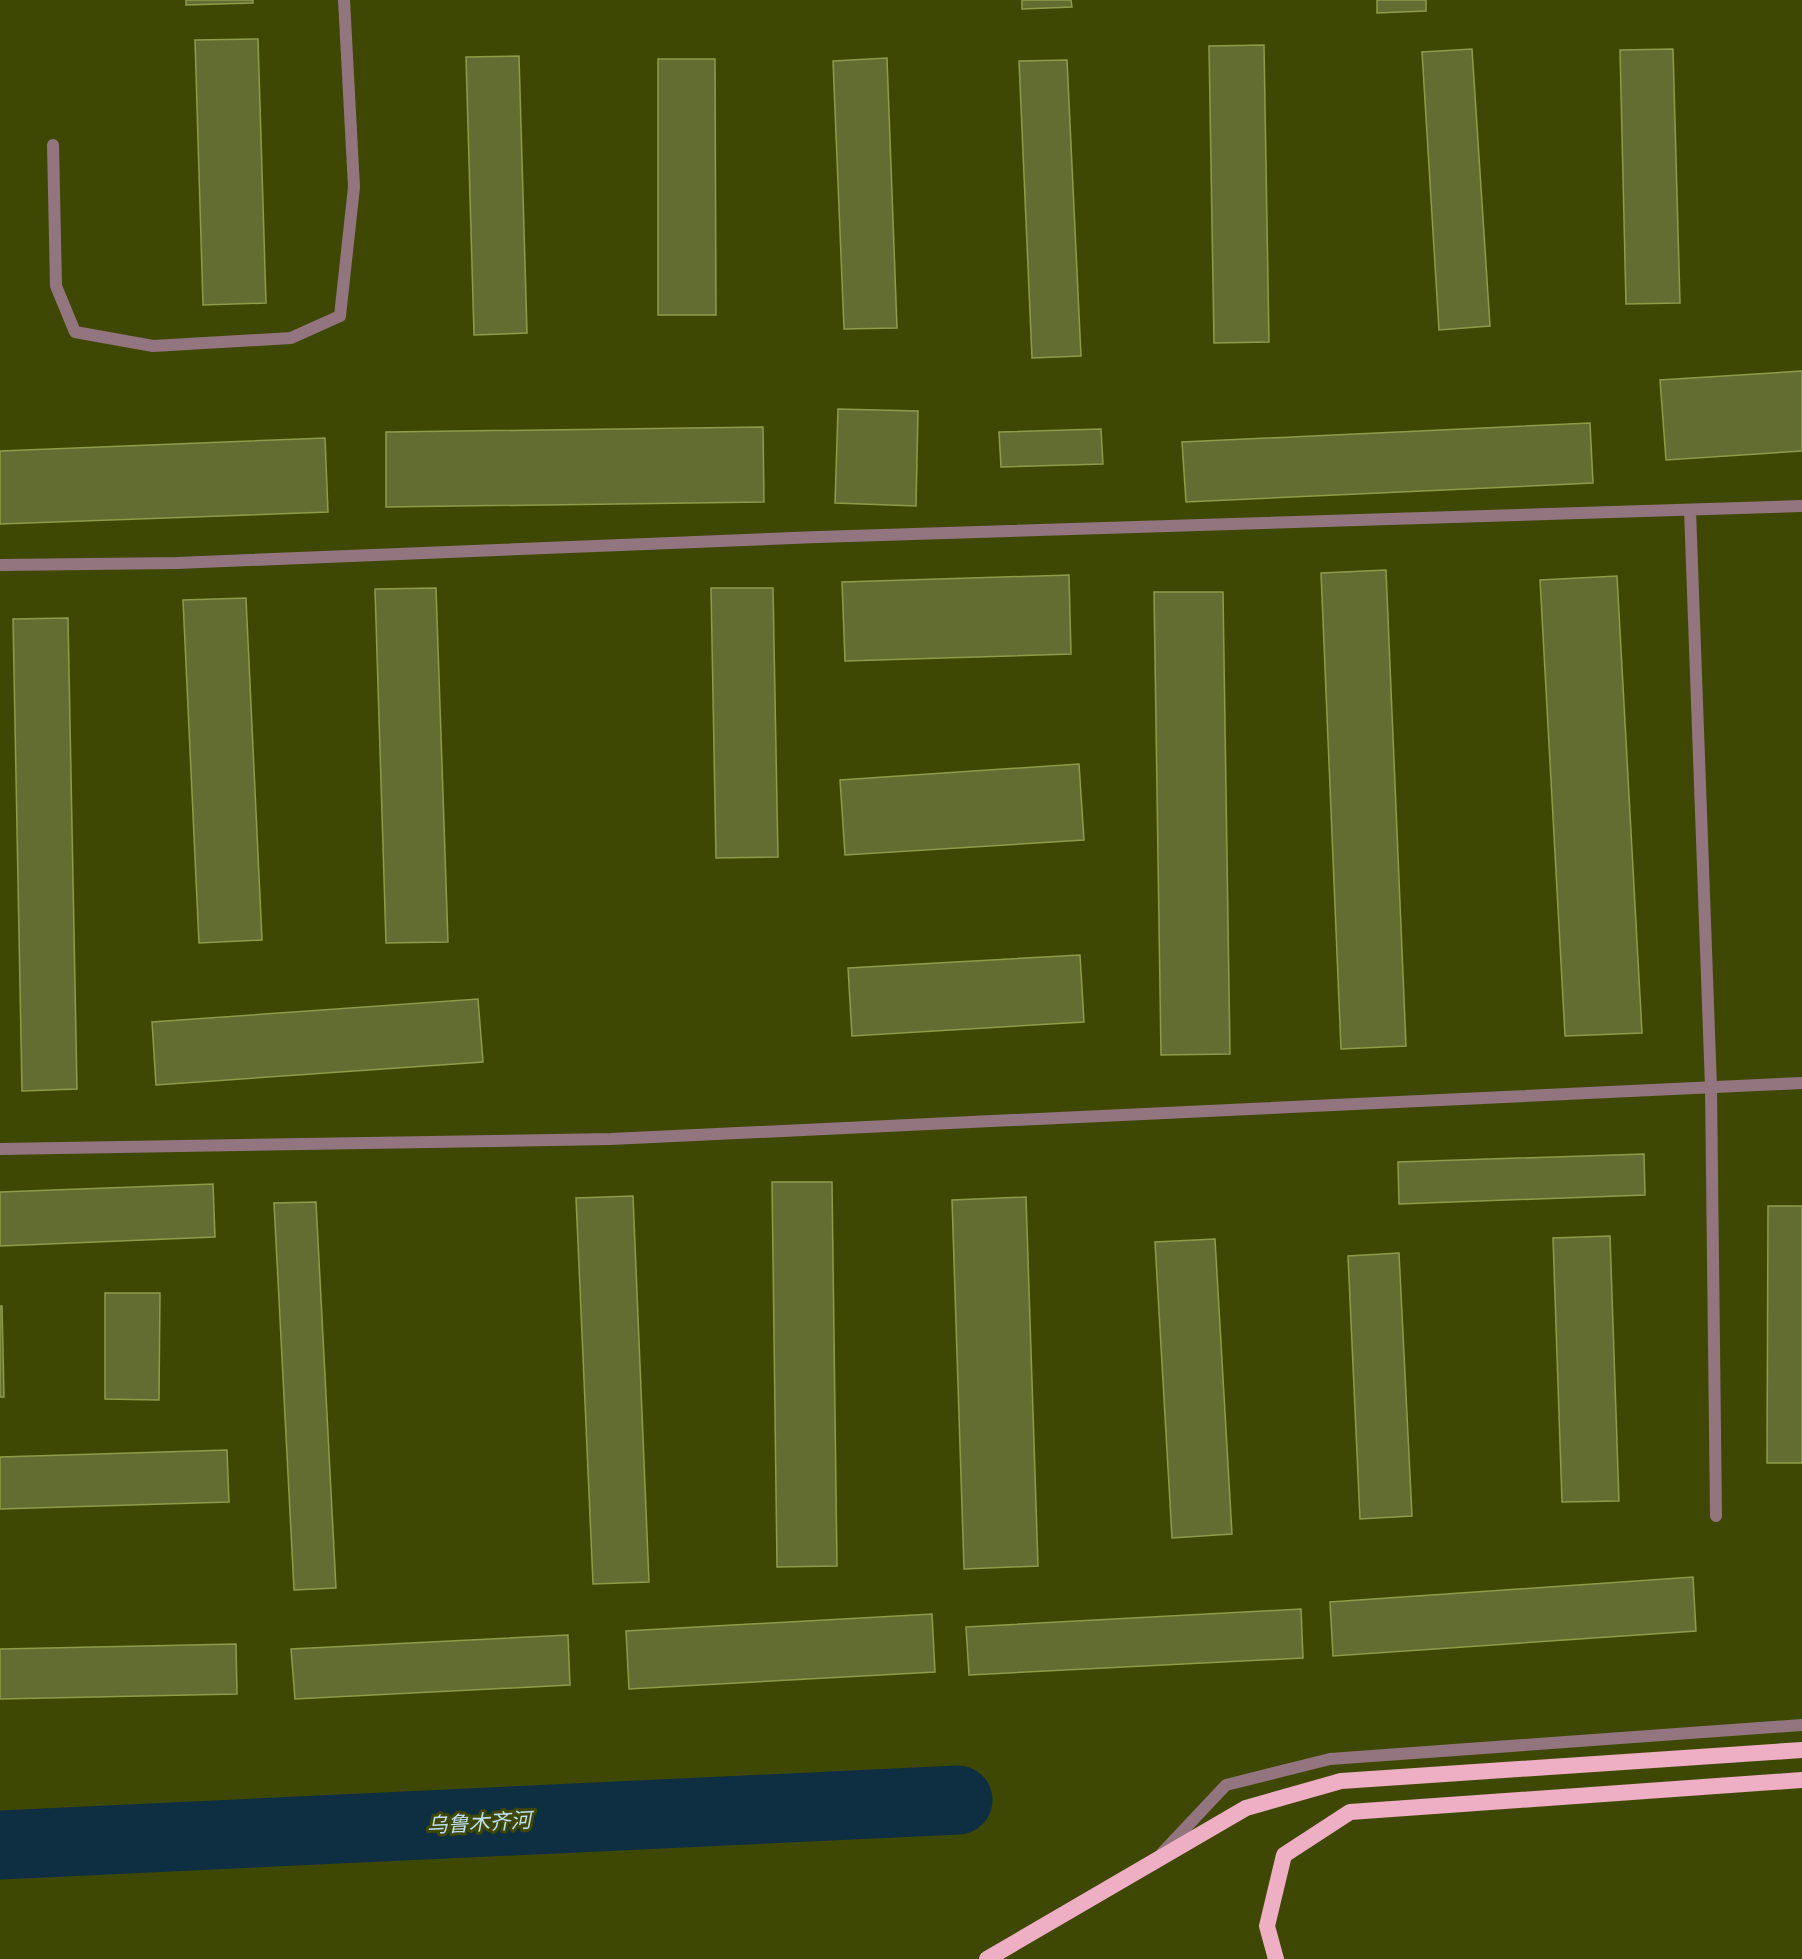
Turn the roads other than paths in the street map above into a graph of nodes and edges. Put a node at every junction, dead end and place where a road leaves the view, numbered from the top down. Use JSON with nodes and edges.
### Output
{"nodes":[{"id":1,"x":344,"y":0,"type":"edge"},
{"id":2,"x":53,"y":146,"type":"dead end"},
{"id":3,"x":1802,"y":506,"type":"edge"},
{"id":4,"x":1690,"y":510,"type":"junction"},
{"id":5,"x":0,"y":565,"type":"edge"},
{"id":6,"x":1802,"y":1083,"type":"edge"},
{"id":7,"x":1711,"y":1087,"type":"junction"},
{"id":8,"x":0,"y":1149,"type":"edge"},
{"id":9,"x":1716,"y":1516,"type":"dead end"},
{"id":10,"x":1802,"y":1725,"type":"edge"},
{"id":11,"x":1802,"y":1750,"type":"edge"},
{"id":12,"x":1802,"y":1780,"type":"edge"},
{"id":13,"x":1157,"y":1858,"type":"junction"},
{"id":14,"x":987,"y":1959,"type":"edge"},
{"id":15,"x":1276,"y":1959,"type":"edge"}],
"edges":[{"from":1,"to":2,"type":"street"},
{"from":3,"to":4,"type":"street"},
{"from":4,"to":5,"type":"street"},
{"from":4,"to":7,"type":"street"},
{"from":6,"to":7,"type":"street"},
{"from":7,"to":8,"type":"street"},
{"from":7,"to":9,"type":"street"},
{"from":10,"to":13,"type":"street"},
{"from":11,"to":13,"type":"highway"},
{"from":12,"to":15,"type":"highway"},
{"from":13,"to":14,"type":"highway"}]}
